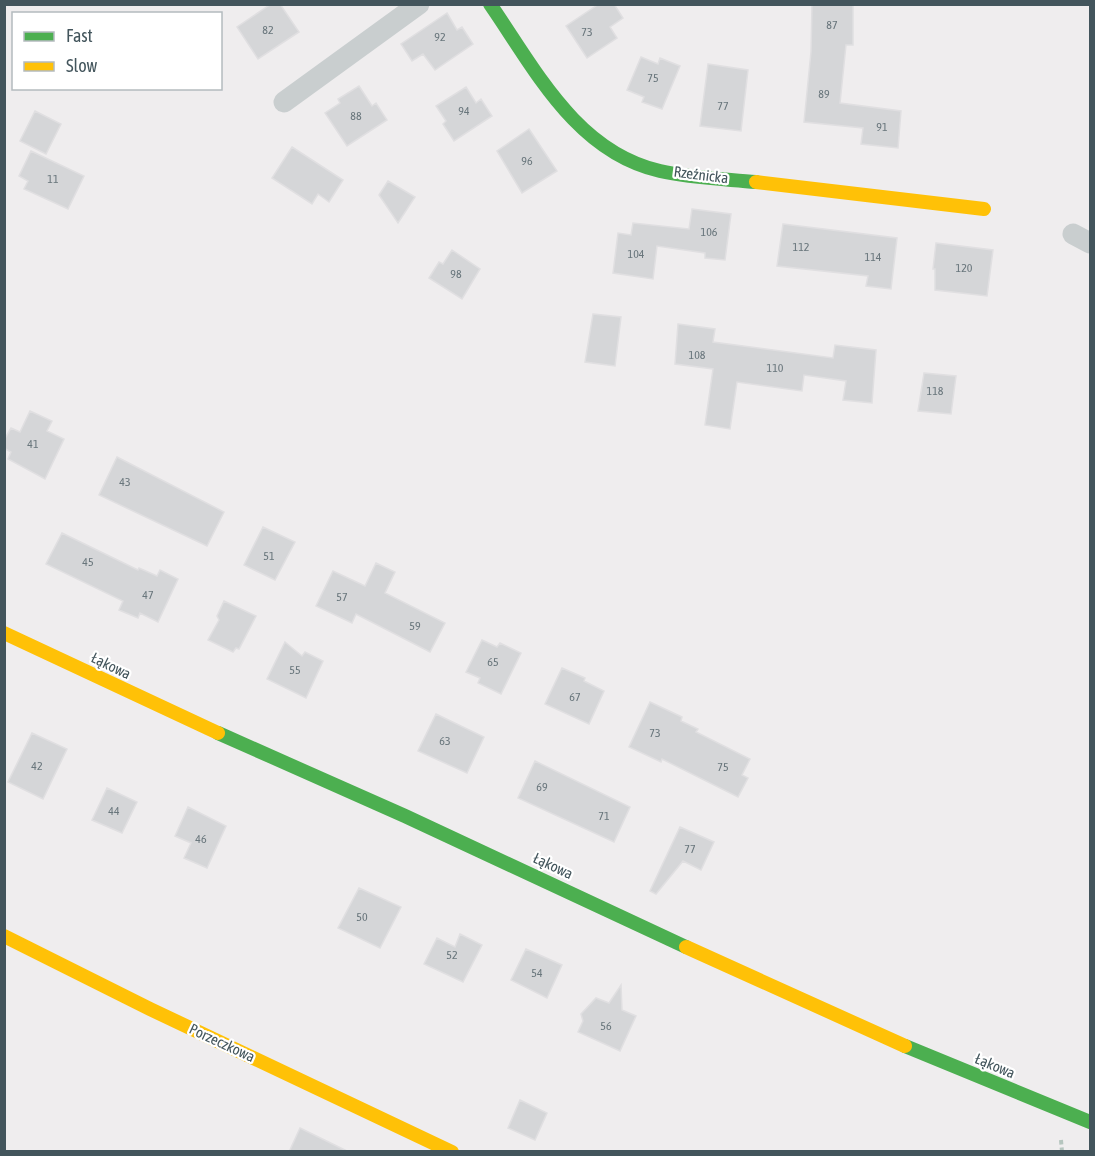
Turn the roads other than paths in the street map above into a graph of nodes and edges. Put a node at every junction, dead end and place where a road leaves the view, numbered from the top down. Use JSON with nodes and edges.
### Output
{"nodes":[{"id":1,"x":419,"y":4,"type":"edge"},
{"id":2,"x":490,"y":4,"type":"edge"},
{"id":3,"x":284,"y":102,"type":"dead end"},
{"id":4,"x":984,"y":209,"type":"dead end"},
{"id":5,"x":4,"y":633,"type":"edge"},
{"id":6,"x":4,"y":936,"type":"edge"},
{"id":7,"x":1090,"y":1122,"type":"edge"},
{"id":8,"x":444,"y":1150,"type":"edge"}],
"edges":[{"from":1,"to":3,"type":"street"},
{"from":2,"to":4,"type":"street","name":"Rzeźnicka"},
{"from":5,"to":7,"type":"street","name":"Łąkowa"},
{"from":6,"to":8,"type":"street","name":"Porzeczkowa"}]}
